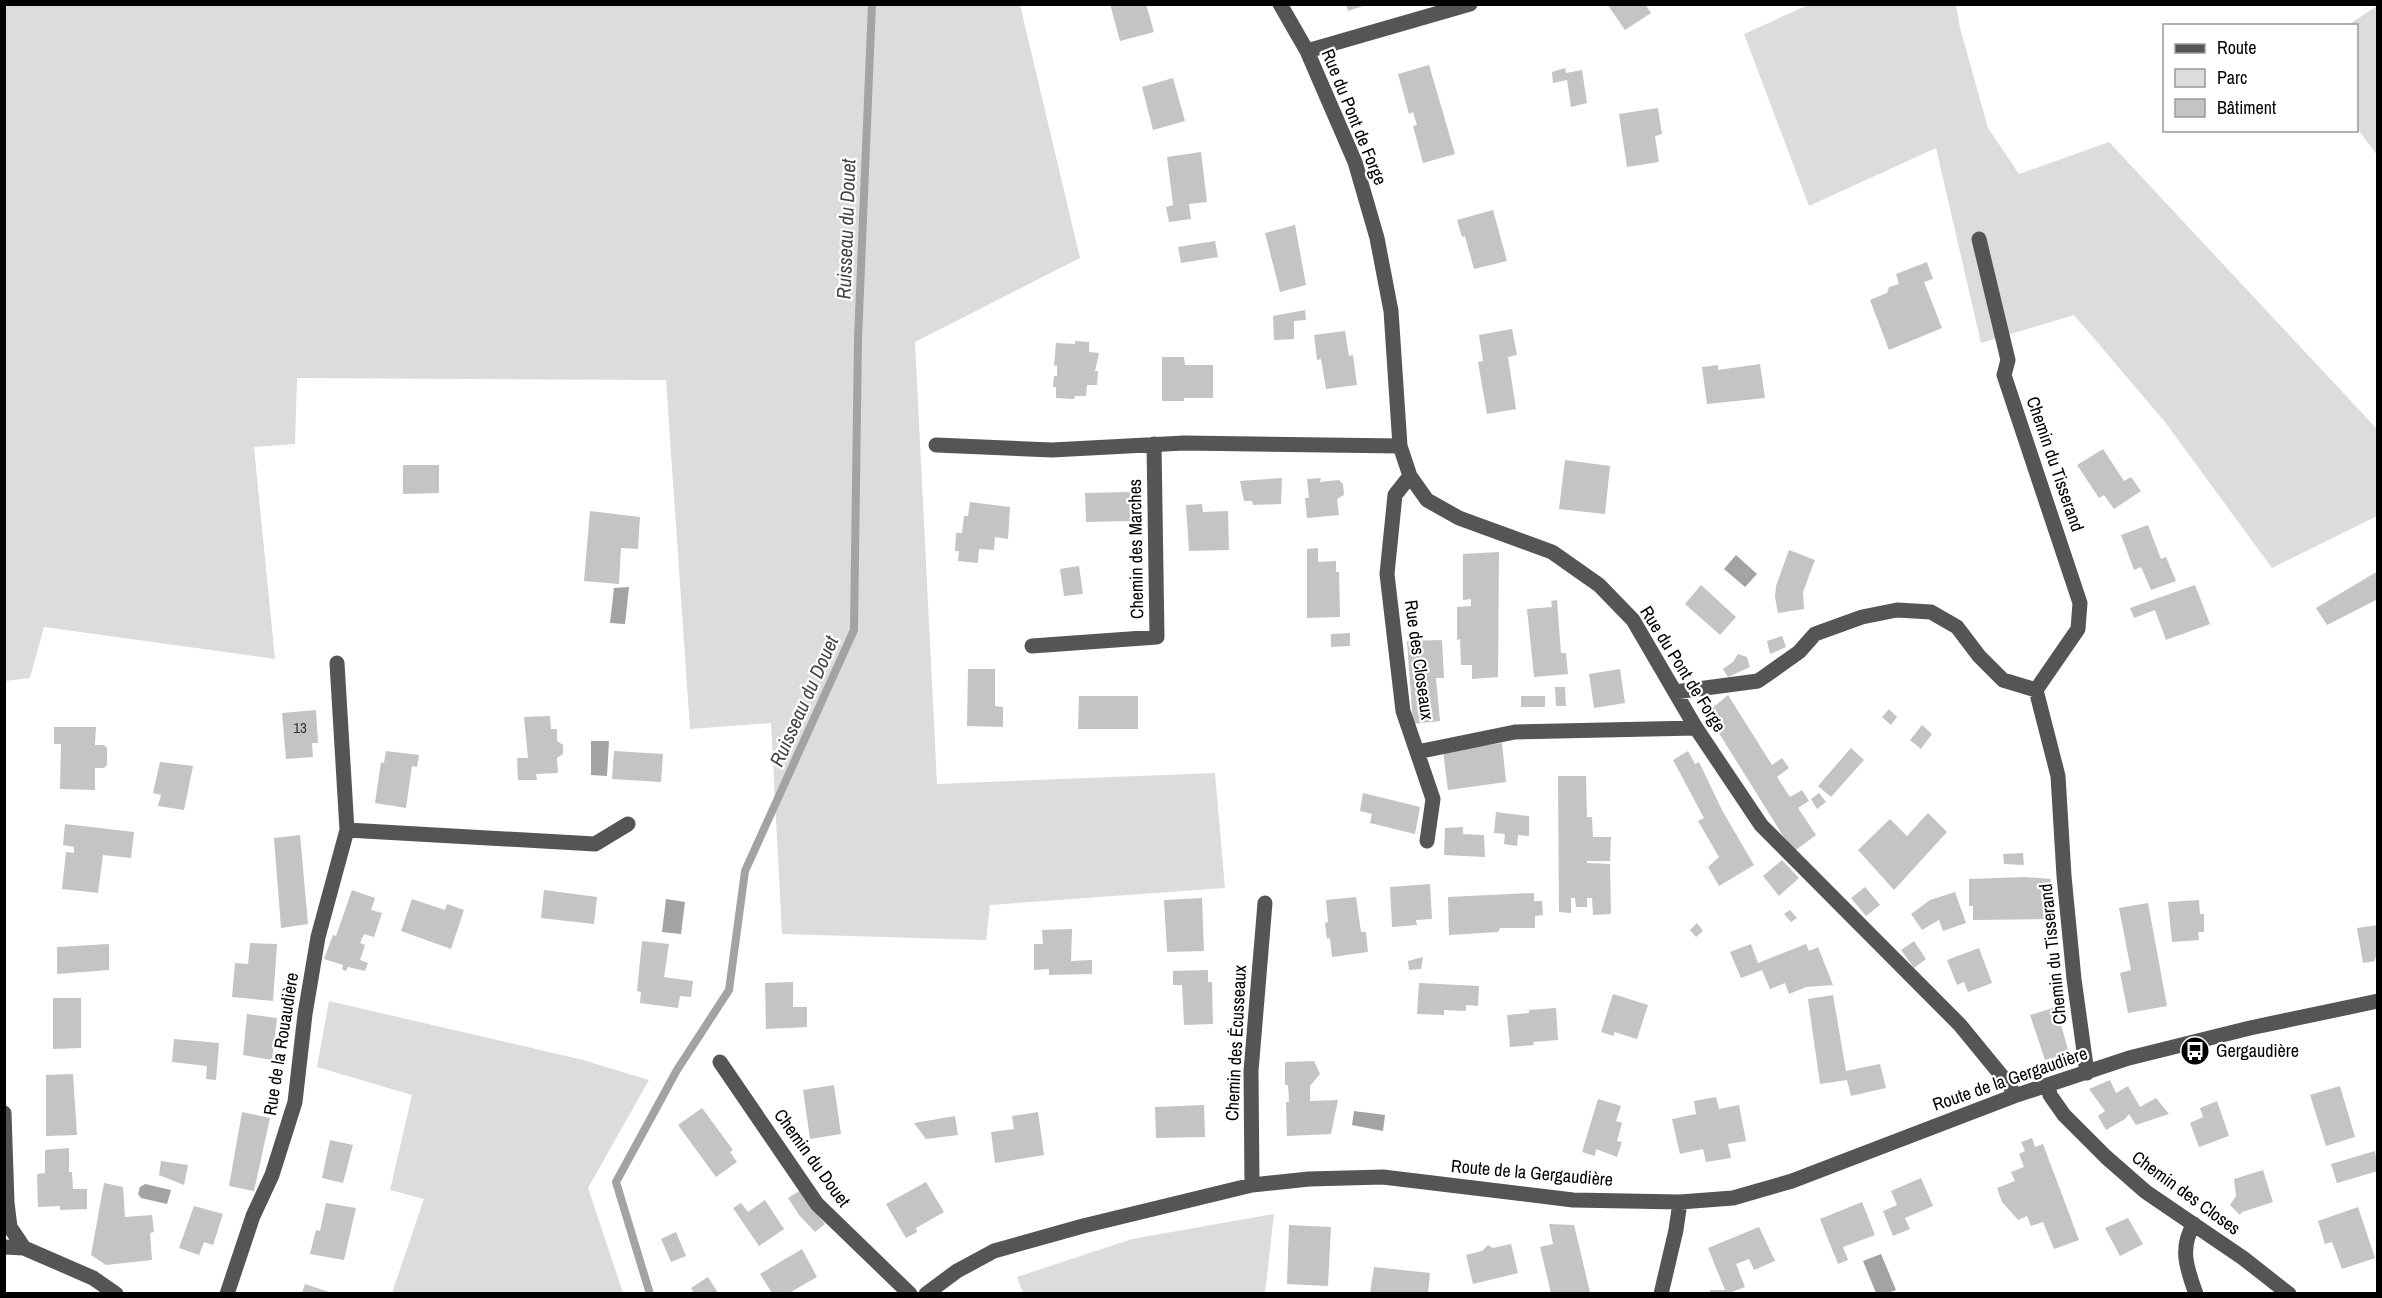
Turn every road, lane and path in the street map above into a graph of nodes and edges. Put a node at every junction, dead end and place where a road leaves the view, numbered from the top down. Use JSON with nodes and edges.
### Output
{"nodes":[{"id":1,"x":1281,"y":4,"type":"edge"},
{"id":2,"x":1470,"y":4,"type":"edge"},
{"id":3,"x":1307,"y":51,"type":"junction"},
{"id":4,"x":1979,"y":239,"type":"dead end"},
{"id":5,"x":1154,"y":444,"type":"junction"},
{"id":6,"x":936,"y":445,"type":"dead end"},
{"id":7,"x":1400,"y":446,"type":"junction"},
{"id":8,"x":1410,"y":476,"type":"junction"},
{"id":9,"x":1032,"y":646,"type":"dead end"},
{"id":10,"x":337,"y":663,"type":"dead end"},
{"id":11,"x":2036,"y":690,"type":"junction"},
{"id":12,"x":1675,"y":692,"type":"junction"},
{"id":13,"x":1696,"y":728,"type":"junction"},
{"id":14,"x":1417,"y":752,"type":"junction"},
{"id":15,"x":628,"y":824,"type":"dead end"},
{"id":16,"x":347,"y":830,"type":"junction"},
{"id":17,"x":1427,"y":841,"type":"dead end"},
{"id":18,"x":1265,"y":903,"type":"dead end"},
{"id":19,"x":2378,"y":1000,"type":"edge"},
{"id":20,"x":720,"y":1062,"type":"dead end"},
{"id":21,"x":2087,"y":1073,"type":"junction"},
{"id":22,"x":2048,"y":1085,"type":"junction"},
{"id":23,"x":2014,"y":1096,"type":"junction"},
{"id":24,"x":4,"y":1113,"type":"edge"},
{"id":25,"x":1252,"y":1185,"type":"junction"},
{"id":26,"x":1680,"y":1202,"type":"junction"},
{"id":27,"x":2194,"y":1224,"type":"junction"},
{"id":28,"x":4,"y":1247,"type":"edge"},
{"id":29,"x":24,"y":1248,"type":"junction"},
{"id":30,"x":116,"y":1293,"type":"edge"},
{"id":31,"x":227,"y":1293,"type":"edge"},
{"id":32,"x":910,"y":1293,"type":"edge"},
{"id":33,"x":926,"y":1293,"type":"edge"},
{"id":34,"x":1661,"y":1293,"type":"edge"},
{"id":35,"x":2196,"y":1293,"type":"edge"},
{"id":36,"x":2289,"y":1293,"type":"edge"}],
"edges":[{"from":1,"to":3,"type":"street","name":"Rue du Pont de Forge"},
{"from":2,"to":3,"type":"street"},
{"from":3,"to":7,"type":"street","name":"Rue du Pont de Forge"},
{"from":4,"to":11,"type":"street","name":"Chemin du Tisserand"},
{"from":5,"to":6,"type":"street"},
{"from":5,"to":7,"type":"street"},
{"from":5,"to":9,"type":"street","name":"Chemin des Marches"},
{"from":7,"to":8,"type":"street","name":"Rue du Pont de Forge"},
{"from":8,"to":12,"type":"street","name":"Rue du Pont de Forge"},
{"from":8,"to":14,"type":"street","name":"Rue des Closeaux"},
{"from":10,"to":16,"type":"street","name":"Rue de la Rouaudière"},
{"from":11,"to":12,"type":"street"},
{"from":11,"to":21,"type":"street","name":"Chemin du Tisserand"},
{"from":12,"to":13,"type":"street","name":"Rue du Pont de Forge"},
{"from":13,"to":14,"type":"street"},
{"from":13,"to":23,"type":"street","name":"Rue du Pont de Forge"},
{"from":14,"to":17,"type":"street"},
{"from":15,"to":16,"type":"street"},
{"from":16,"to":31,"type":"street","name":"Rue de la Rouaudière"},
{"from":18,"to":25,"type":"street","name":"Chemin des Écusseaux"},
{"from":19,"to":21,"type":"street","name":"Route de la Gergaudière"},
{"from":20,"to":32,"type":"street","name":"Chemin du Douet"},
{"from":21,"to":22,"type":"street","name":"Route de la Gergaudière"},
{"from":22,"to":23,"type":"street","name":"Route de la Gergaudière"},
{"from":22,"to":27,"type":"street","name":"Chemin des Closes"},
{"from":23,"to":26,"type":"street","name":"Route de la Gergaudière"},
{"from":24,"to":29,"type":"street"},
{"from":25,"to":26,"type":"street","name":"Route de la Gergaudière"},
{"from":25,"to":33,"type":"street","name":"Route de la Gergaudière"},
{"from":26,"to":34,"type":"street"},
{"from":27,"to":35,"type":"street"},
{"from":27,"to":36,"type":"street","name":"Chemin des Closes"},
{"from":28,"to":29,"type":"street"},
{"from":29,"to":30,"type":"street"}]}
